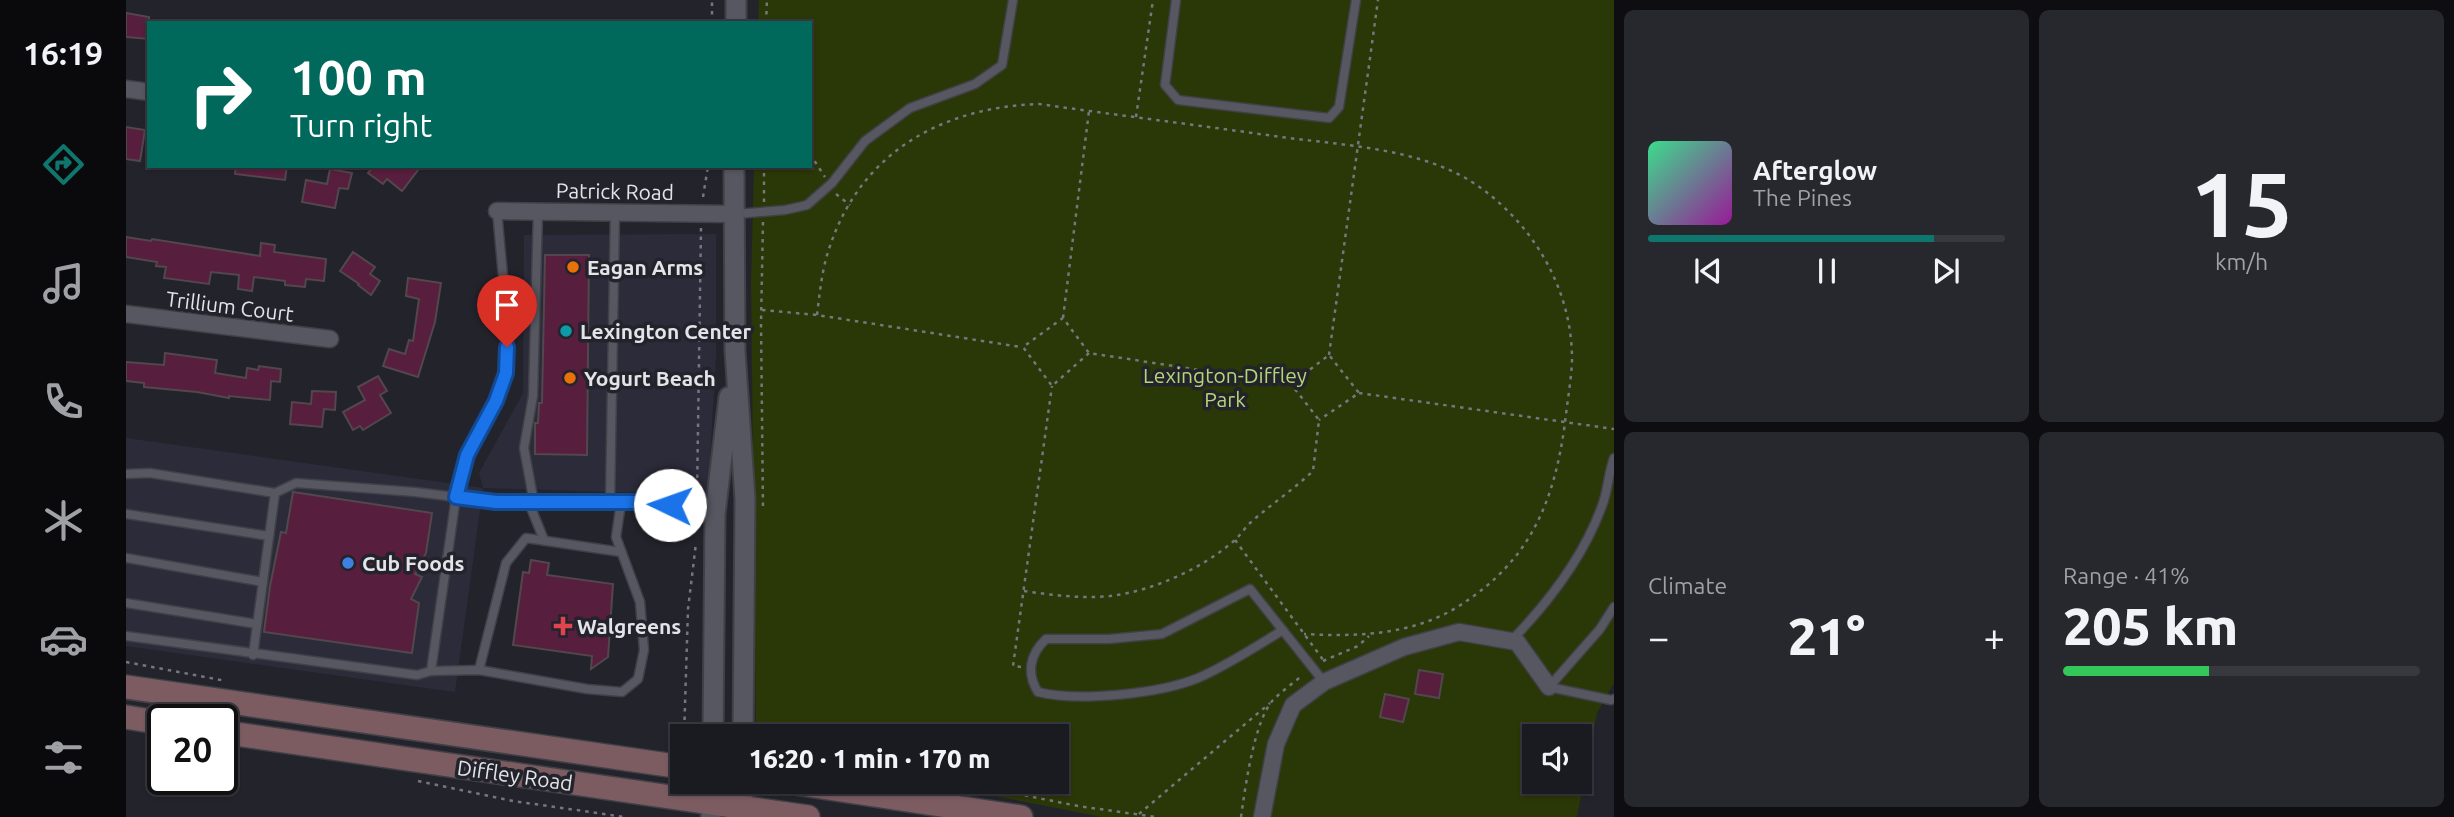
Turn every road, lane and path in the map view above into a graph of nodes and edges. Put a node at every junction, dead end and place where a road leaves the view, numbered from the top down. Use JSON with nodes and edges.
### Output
{"nodes":[{"id":1,"x":712,"y":0,"type":"edge"},
{"id":2,"x":736,"y":0,"type":"edge"},
{"id":3,"x":767,"y":0,"type":"edge"},
{"id":4,"x":1013,"y":0,"type":"edge"},
{"id":5,"x":1153,"y":0,"type":"edge"},
{"id":6,"x":1176,"y":0,"type":"edge"},
{"id":7,"x":1356,"y":0,"type":"edge"},
{"id":8,"x":1378,"y":0,"type":"edge"},
{"id":9,"x":712,"y":21,"type":"edge"},
{"id":10,"x":736,"y":21,"type":"edge"},
{"id":11,"x":766,"y":21,"type":"edge"},
{"id":12,"x":126,"y":89,"type":"edge"},
{"id":13,"x":147,"y":92,"type":"edge"},
{"id":14,"x":1090,"y":111,"type":"junction"},
{"id":15,"x":1136,"y":117,"type":"junction"},
{"id":16,"x":1359,"y":148,"type":"junction"},
{"id":17,"x":709,"y":168,"type":"edge"},
{"id":18,"x":734,"y":168,"type":"edge"},
{"id":19,"x":764,"y":168,"type":"edge"},
{"id":20,"x":497,"y":211,"type":"joint"},
{"id":21,"x":763,"y":211,"type":"junction"},
{"id":22,"x":538,"y":212,"type":"junction"},
{"id":23,"x":615,"y":212,"type":"junction"},
{"id":24,"x":701,"y":214,"type":"junction"},
{"id":25,"x":733,"y":214,"type":"junction"},
{"id":26,"x":761,"y":310,"type":"junction"},
{"id":27,"x":126,"y":314,"type":"edge"},
{"id":28,"x":817,"y":315,"type":"junction"},
{"id":29,"x":1063,"y":318,"type":"junction"},
{"id":30,"x":330,"y":339,"type":"dead end"},
{"id":31,"x":1023,"y":347,"type":"junction"},
{"id":32,"x":735,"y":351,"type":"junction"},
{"id":33,"x":1089,"y":353,"type":"junction"},
{"id":34,"x":1329,"y":355,"type":"junction"},
{"id":35,"x":1291,"y":384,"type":"junction"},
{"id":36,"x":1052,"y":386,"type":"junction"},
{"id":37,"x":1359,"y":393,"type":"junction"},
{"id":38,"x":1319,"y":421,"type":"junction"},
{"id":39,"x":1565,"y":423,"type":"junction"},
{"id":40,"x":1614,"y":429,"type":"edge"},
{"id":41,"x":1614,"y":458,"type":"edge"},
{"id":42,"x":126,"y":474,"type":"edge"},
{"id":43,"x":275,"y":493,"type":"junction"},
{"id":44,"x":456,"y":497,"type":"junction"},
{"id":45,"x":531,"y":503,"type":"junction"},
{"id":46,"x":610,"y":503,"type":"junction"},
{"id":47,"x":621,"y":503,"type":"junction"},
{"id":48,"x":706,"y":510,"type":"junction"},
{"id":49,"x":126,"y":514,"type":"edge"},
{"id":50,"x":763,"y":516,"type":"dead end"},
{"id":51,"x":269,"y":536,"type":"junction"},
{"id":52,"x":544,"y":540,"type":"junction"},
{"id":53,"x":697,"y":540,"type":"dead end"},
{"id":54,"x":1235,"y":540,"type":"junction"},
{"id":55,"x":621,"y":552,"type":"junction"},
{"id":56,"x":126,"y":558,"type":"edge"},
{"id":57,"x":263,"y":582,"type":"junction"},
{"id":58,"x":1024,"y":592,"type":"junction"},
{"id":59,"x":126,"y":603,"type":"edge"},
{"id":60,"x":1614,"y":607,"type":"edge"},
{"id":61,"x":257,"y":624,"type":"junction"},
{"id":62,"x":1283,"y":630,"type":"junction"},
{"id":63,"x":1304,"y":634,"type":"junction"},
{"id":64,"x":126,"y":636,"type":"edge"},
{"id":65,"x":1511,"y":641,"type":"junction"},
{"id":66,"x":253,"y":655,"type":"junction"},
{"id":67,"x":1324,"y":660,"type":"dead end"},
{"id":68,"x":1031,"y":669,"type":"junction"},
{"id":69,"x":479,"y":670,"type":"junction"},
{"id":70,"x":431,"y":671,"type":"junction"},
{"id":71,"x":1324,"y":682,"type":"junction"},
{"id":72,"x":126,"y":687,"type":"edge"},
{"id":73,"x":1549,"y":687,"type":"junction"},
{"id":74,"x":1614,"y":699,"type":"edge"},
{"id":75,"x":1272,"y":701,"type":"dead end"},
{"id":76,"x":126,"y":718,"type":"edge"},
{"id":77,"x":147,"y":721,"type":"edge"},
{"id":78,"x":684,"y":724,"type":"edge"},
{"id":79,"x":713,"y":724,"type":"edge"},
{"id":80,"x":743,"y":724,"type":"edge"},
{"id":81,"x":238,"y":734,"type":"edge"},
{"id":82,"x":670,"y":765,"type":"edge"},
{"id":83,"x":411,"y":779,"type":"dead end"},
{"id":84,"x":743,"y":794,"type":"edge"},
{"id":85,"x":868,"y":794,"type":"edge"},
{"id":86,"x":1018,"y":794,"type":"edge"},
{"id":87,"x":711,"y":801,"type":"edge"},
{"id":88,"x":742,"y":812,"type":"edge"},
{"id":89,"x":1138,"y":814,"type":"junction"},
{"id":90,"x":625,"y":817,"type":"edge"},
{"id":91,"x":808,"y":817,"type":"edge"},
{"id":92,"x":1021,"y":817,"type":"edge"},
{"id":93,"x":1156,"y":817,"type":"edge"},
{"id":94,"x":1262,"y":817,"type":"edge"}],
"edges":[{"from":1,"to":9,"type":"path"},
{"from":2,"to":10,"type":"street"},
{"from":3,"to":11,"type":"path"},
{"from":4,"to":21,"type":"lane"},
{"from":5,"to":15,"type":"path"},
{"from":6,"to":7,"type":"lane"},
{"from":8,"to":16,"type":"path"},
{"from":12,"to":13,"type":"street"},
{"from":14,"to":15,"type":"path"},
{"from":14,"to":28,"type":"path"},
{"from":14,"to":29,"type":"path"},
{"from":15,"to":16,"type":"path"},
{"from":16,"to":34,"type":"path"},
{"from":16,"to":39,"type":"path"},
{"from":17,"to":24,"type":"path"},
{"from":18,"to":25,"type":"street"},
{"from":19,"to":21,"type":"path"},
{"from":20,"to":22,"type":"street","name":"Patrick Road"},
{"from":20,"to":44,"type":"lane"},
{"from":21,"to":25,"type":"lane"},
{"from":21,"to":26,"type":"path"},
{"from":22,"to":23,"type":"street","name":"Patrick Road"},
{"from":22,"to":45,"type":"lane"},
{"from":23,"to":24,"type":"street","name":"Patrick Road"},
{"from":23,"to":46,"type":"lane"},
{"from":24,"to":25,"type":"street","name":"Patrick Road"},
{"from":24,"to":48,"type":"path"},
{"from":25,"to":32,"type":"street"},
{"from":26,"to":28,"type":"path"},
{"from":26,"to":50,"type":"path"},
{"from":27,"to":30,"type":"street","name":"Trillium Court"},
{"from":28,"to":31,"type":"path"},
{"from":29,"to":31,"type":"path"},
{"from":29,"to":33,"type":"path"},
{"from":31,"to":36,"type":"path"},
{"from":32,"to":48,"type":"street"},
{"from":32,"to":80,"type":"street"},
{"from":33,"to":35,"type":"path"},
{"from":33,"to":36,"type":"path"},
{"from":34,"to":35,"type":"path"},
{"from":34,"to":37,"type":"path"},
{"from":35,"to":38,"type":"path"},
{"from":36,"to":58,"type":"path"},
{"from":37,"to":38,"type":"path"},
{"from":37,"to":39,"type":"path"},
{"from":38,"to":54,"type":"path"},
{"from":39,"to":40,"type":"path"},
{"from":39,"to":63,"type":"path"},
{"from":41,"to":65,"type":"lane"},
{"from":42,"to":43,"type":"lane"},
{"from":43,"to":44,"type":"lane"},
{"from":43,"to":51,"type":"lane"},
{"from":44,"to":45,"type":"lane"},
{"from":44,"to":70,"type":"lane"},
{"from":45,"to":46,"type":"lane"},
{"from":45,"to":52,"type":"lane"},
{"from":46,"to":47,"type":"lane"},
{"from":47,"to":48,"type":"lane"},
{"from":47,"to":55,"type":"lane"},
{"from":48,"to":79,"type":"street"},
{"from":49,"to":51,"type":"lane"},
{"from":51,"to":57,"type":"lane"},
{"from":52,"to":55,"type":"lane"},
{"from":52,"to":69,"type":"lane"},
{"from":53,"to":78,"type":"path"},
{"from":54,"to":58,"type":"path"},
{"from":54,"to":63,"type":"path"},
{"from":55,"to":69,"type":"lane"},
{"from":56,"to":57,"type":"lane"},
{"from":57,"to":61,"type":"lane"},
{"from":58,"to":68,"type":"path"},
{"from":59,"to":61,"type":"lane"},
{"from":60,"to":73,"type":"lane"},
{"from":61,"to":66,"type":"lane"},
{"from":62,"to":68,"type":"lane"},
{"from":62,"to":68,"type":"lane"},
{"from":62,"to":71,"type":"lane"},
{"from":63,"to":67,"type":"path"},
{"from":64,"to":66,"type":"lane"},
{"from":65,"to":71,"type":"street"},
{"from":65,"to":73,"type":"street"},
{"from":66,"to":70,"type":"lane"},
{"from":69,"to":70,"type":"lane"},
{"from":71,"to":94,"type":"street"},
{"from":72,"to":82,"type":"main road","name":"Diffley Road"},
{"from":73,"to":74,"type":"lane"},
{"from":75,"to":89,"type":"path"},
{"from":76,"to":77,"type":"main road"},
{"from":81,"to":87,"type":"main road","name":"Diffley Road"},
{"from":83,"to":90,"type":"path"},
{"from":84,"to":88,"type":"street"},
{"from":85,"to":92,"type":"main road"},
{"from":86,"to":89,"type":"path"},
{"from":87,"to":88,"type":"main road","name":"Diffley Road"},
{"from":88,"to":91,"type":"main road","name":"Diffley Road"},
{"from":89,"to":93,"type":"path"}]}
